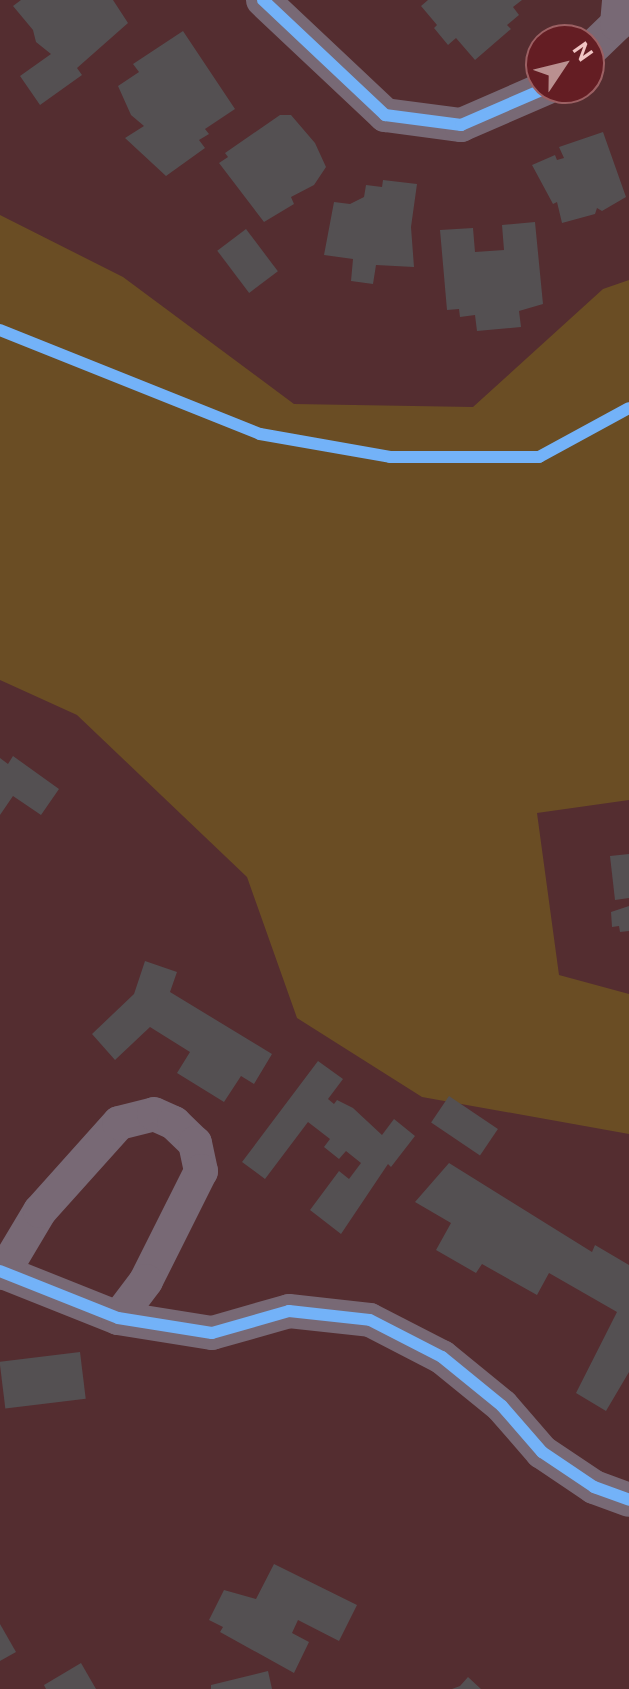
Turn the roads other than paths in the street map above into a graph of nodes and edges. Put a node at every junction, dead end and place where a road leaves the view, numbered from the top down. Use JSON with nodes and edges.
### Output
{"nodes":[{"id":1,"x":263,"y":0,"type":"edge"},
{"id":2,"x":619,"y":0,"type":"edge"},
{"id":3,"x":605,"y":36,"type":"edge"},
{"id":4,"x":525,"y":97,"type":"edge"},
{"id":5,"x":2,"y":1272,"type":"edge"},
{"id":6,"x":118,"y":1318,"type":"junction"},
{"id":7,"x":629,"y":1500,"type":"edge"}],
"edges":[{"from":1,"to":4,"type":"street"},
{"from":2,"to":3,"type":"street"},
{"from":5,"to":6,"type":"street"},
{"from":5,"to":6,"type":"street"},
{"from":6,"to":7,"type":"street"}]}
